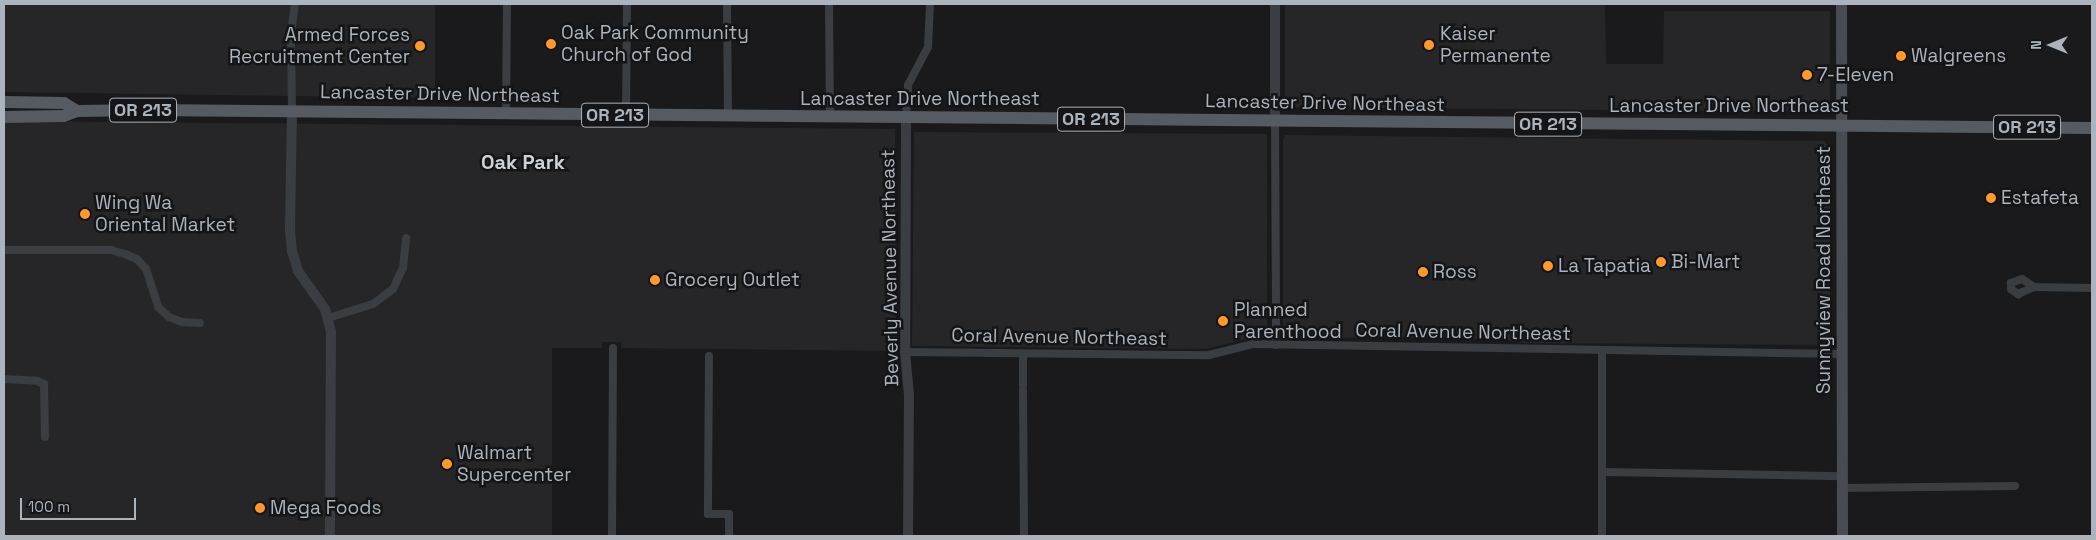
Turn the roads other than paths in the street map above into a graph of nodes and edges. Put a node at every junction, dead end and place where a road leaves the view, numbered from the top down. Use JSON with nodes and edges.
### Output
{"nodes":[{"id":1,"x":296,"y":4,"type":"edge"},
{"id":2,"x":507,"y":4,"type":"edge"},
{"id":3,"x":627,"y":4,"type":"edge"},
{"id":4,"x":728,"y":4,"type":"edge"},
{"id":5,"x":829,"y":4,"type":"edge"},
{"id":6,"x":930,"y":4,"type":"edge"},
{"id":7,"x":1275,"y":4,"type":"edge"},
{"id":8,"x":1841,"y":4,"type":"edge"},
{"id":9,"x":4,"y":102,"type":"edge"},
{"id":10,"x":41,"y":102,"type":"junction"},
{"id":11,"x":4,"y":110,"type":"edge"},
{"id":12,"x":77,"y":111,"type":"junction"},
{"id":13,"x":292,"y":111,"type":"junction"},
{"id":14,"x":506,"y":114,"type":"junction"},
{"id":15,"x":626,"y":115,"type":"junction"},
{"id":16,"x":728,"y":116,"type":"junction"},
{"id":17,"x":4,"y":117,"type":"edge"},
{"id":18,"x":830,"y":117,"type":"junction"},
{"id":19,"x":906,"y":117,"type":"junction"},
{"id":20,"x":1275,"y":121,"type":"junction"},
{"id":21,"x":1842,"y":126,"type":"junction"},
{"id":22,"x":2092,"y":128,"type":"edge"},
{"id":23,"x":406,"y":238,"type":"dead end"},
{"id":24,"x":4,"y":250,"type":"edge"},
{"id":25,"x":2034,"y":287,"type":"dead end"},
{"id":26,"x":2092,"y":288,"type":"edge"},
{"id":27,"x":328,"y":318,"type":"junction"},
{"id":28,"x":200,"y":322,"type":"dead end"},
{"id":29,"x":1276,"y":344,"type":"junction"},
{"id":30,"x":613,"y":348,"type":"dead end"},
{"id":31,"x":1602,"y":351,"type":"junction"},
{"id":32,"x":905,"y":352,"type":"junction"},
{"id":33,"x":1023,"y":354,"type":"junction"},
{"id":34,"x":1842,"y":354,"type":"junction"},
{"id":35,"x":709,"y":356,"type":"dead end"},
{"id":36,"x":4,"y":379,"type":"edge"},
{"id":37,"x":45,"y":437,"type":"dead end"},
{"id":38,"x":1603,"y":472,"type":"junction"},
{"id":39,"x":1842,"y":476,"type":"junction"},
{"id":40,"x":2015,"y":486,"type":"dead end"},
{"id":41,"x":1842,"y":488,"type":"junction"},
{"id":42,"x":330,"y":536,"type":"edge"},
{"id":43,"x":612,"y":536,"type":"edge"},
{"id":44,"x":729,"y":536,"type":"edge"},
{"id":45,"x":908,"y":536,"type":"edge"},
{"id":46,"x":1024,"y":536,"type":"edge"},
{"id":47,"x":1602,"y":536,"type":"edge"},
{"id":48,"x":1842,"y":536,"type":"edge"}],
"edges":[{"from":1,"to":13,"type":"street"},
{"from":2,"to":14,"type":"street"},
{"from":3,"to":15,"type":"street"},
{"from":4,"to":16,"type":"street"},
{"from":5,"to":18,"type":"street"},
{"from":6,"to":19,"type":"street","name":"Beverly Avenue Northeast"},
{"from":7,"to":20,"type":"street"},
{"from":8,"to":21,"type":"main road","name":"Sunnyview Road Northeast"},
{"from":9,"to":10,"type":"main road","name":"Lancaster Drive Northeast","number":"OR 213"},
{"from":10,"to":11,"type":"main road"},
{"from":10,"to":12,"type":"main road","name":"Lancaster Drive Northeast","number":"OR 213"},
{"from":12,"to":13,"type":"main road","name":"Lancaster Drive Northeast","number":"OR 213"},
{"from":12,"to":17,"type":"main road","name":"Lancaster Drive Northeast","number":"OR 213"},
{"from":13,"to":14,"type":"main road","name":"Lancaster Drive Northeast","number":"OR 213"},
{"from":13,"to":27,"type":"street"},
{"from":14,"to":15,"type":"main road","name":"Lancaster Drive Northeast","number":"OR 213"},
{"from":15,"to":16,"type":"main road","name":"Lancaster Drive Northeast","number":"OR 213"},
{"from":16,"to":18,"type":"main road","name":"Lancaster Drive Northeast","number":"OR 213"},
{"from":18,"to":19,"type":"main road","name":"Lancaster Drive Northeast","number":"OR 213"},
{"from":19,"to":20,"type":"main road","name":"Lancaster Drive Northeast","number":"OR 213"},
{"from":19,"to":32,"type":"street","name":"Beverly Avenue Northeast"},
{"from":20,"to":21,"type":"main road","name":"Lancaster Drive Northeast","number":"OR 213"},
{"from":20,"to":29,"type":"street"},
{"from":21,"to":22,"type":"main road","name":"Lancaster Drive Northeast","number":"OR 213"},
{"from":21,"to":34,"type":"main road","name":"Sunnyview Road Northeast"},
{"from":23,"to":27,"type":"street"},
{"from":24,"to":28,"type":"street"},
{"from":25,"to":26,"type":"street"},
{"from":27,"to":42,"type":"street"},
{"from":29,"to":31,"type":"street","name":"Coral Avenue Northeast"},
{"from":29,"to":33,"type":"street","name":"Coral Avenue Northeast"},
{"from":30,"to":43,"type":"street"},
{"from":31,"to":34,"type":"street","name":"Coral Avenue Northeast"},
{"from":31,"to":38,"type":"street"},
{"from":32,"to":33,"type":"street","name":"Coral Avenue Northeast"},
{"from":32,"to":45,"type":"street","name":"Beverly Avenue Northeast"},
{"from":33,"to":46,"type":"street"},
{"from":34,"to":39,"type":"main road","name":"Sunnyview Road Northeast"},
{"from":35,"to":44,"type":"street"},
{"from":36,"to":37,"type":"street"},
{"from":38,"to":39,"type":"street"},
{"from":38,"to":47,"type":"street"},
{"from":39,"to":41,"type":"main road","name":"Sunnyview Road Northeast"},
{"from":40,"to":41,"type":"street"},
{"from":41,"to":48,"type":"main road","name":"Sunnyview Road Northeast"}]}
